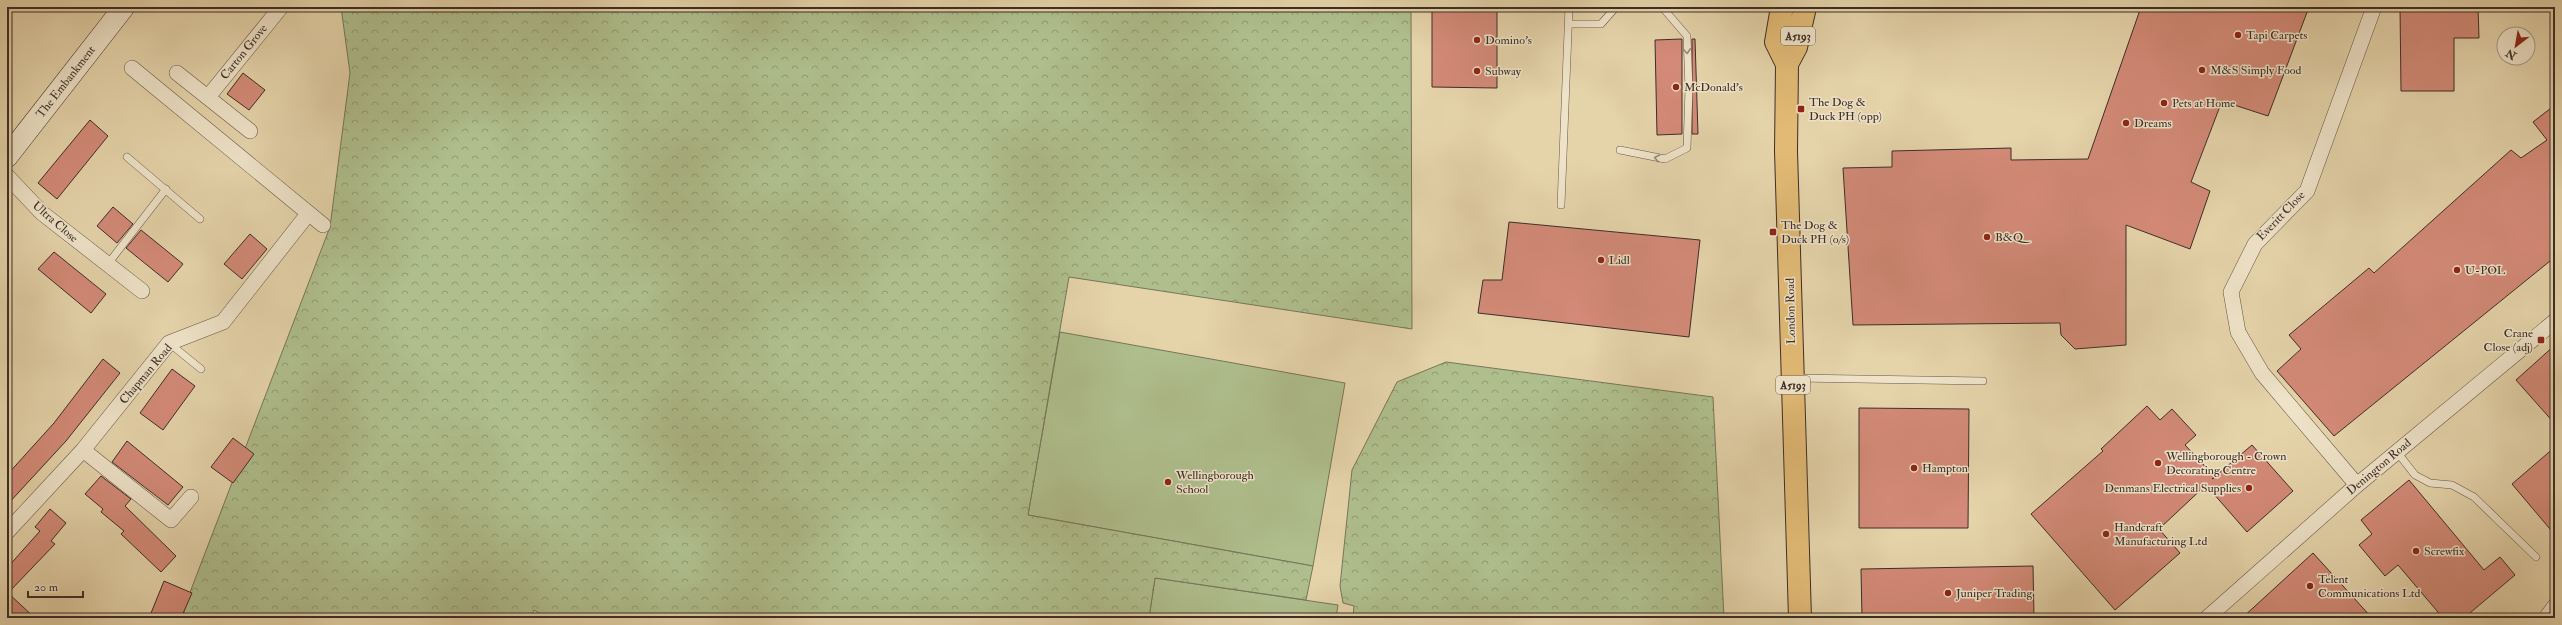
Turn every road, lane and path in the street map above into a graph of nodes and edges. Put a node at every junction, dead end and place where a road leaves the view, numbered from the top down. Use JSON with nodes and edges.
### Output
{"nodes":[{"id":1,"x":124,"y":7,"type":"edge"},
{"id":2,"x":281,"y":7,"type":"edge"},
{"id":3,"x":1569,"y":7,"type":"edge"},
{"id":4,"x":1616,"y":7,"type":"edge"},
{"id":5,"x":1662,"y":7,"type":"edge"},
{"id":6,"x":1782,"y":7,"type":"edge"},
{"id":7,"x":1805,"y":7,"type":"edge"},
{"id":8,"x":2374,"y":7,"type":"edge"},
{"id":9,"x":1569,"y":24,"type":"junction"},
{"id":10,"x":1787,"y":64,"type":"junction"},
{"id":11,"x":132,"y":68,"type":"dead end"},
{"id":12,"x":177,"y":73,"type":"dead end"},
{"id":13,"x":208,"y":97,"type":"junction"},
{"id":14,"x":250,"y":131,"type":"dead end"},
{"id":15,"x":1620,"y":150,"type":"dead end"},
{"id":16,"x":7,"y":157,"type":"edge"},
{"id":17,"x":127,"y":157,"type":"dead end"},
{"id":18,"x":7,"y":176,"type":"edge"},
{"id":19,"x":166,"y":189,"type":"junction"},
{"id":20,"x":1561,"y":205,"type":"dead end"},
{"id":21,"x":308,"y":214,"type":"junction"},
{"id":22,"x":200,"y":219,"type":"dead end"},
{"id":23,"x":323,"y":225,"type":"dead end"},
{"id":24,"x":107,"y":265,"type":"junction"},
{"id":25,"x":142,"y":291,"type":"dead end"},
{"id":26,"x":2555,"y":321,"type":"edge"},
{"id":27,"x":169,"y":343,"type":"junction"},
{"id":28,"x":201,"y":368,"type":"dead end"},
{"id":29,"x":1792,"y":378,"type":"junction"},
{"id":30,"x":1983,"y":381,"type":"dead end"},
{"id":31,"x":83,"y":450,"type":"junction"},
{"id":32,"x":2397,"y":452,"type":"junction"},
{"id":33,"x":2357,"y":485,"type":"junction"},
{"id":34,"x":191,"y":497,"type":"dead end"},
{"id":35,"x":8,"y":529,"type":"edge"},
{"id":36,"x":2536,"y":557,"type":"dead end"},
{"id":37,"x":2555,"y":599,"type":"edge"},
{"id":38,"x":1800,"y":618,"type":"edge"},
{"id":39,"x":2207,"y":618,"type":"edge"},
{"id":40,"x":2542,"y":618,"type":"edge"}],
"edges":[{"from":1,"to":16,"type":"main road","name":"The Embankment"},
{"from":2,"to":13,"type":"street","name":"Carton Grove"},
{"from":3,"to":9,"type":"lane"},
{"from":4,"to":9,"type":"lane"},
{"from":5,"to":15,"type":"lane","one_way":true},
{"from":6,"to":10,"type":"main road"},
{"from":7,"to":10,"type":"main road","name":"London Road","number":"A5193"},
{"from":8,"to":33,"type":"street","name":"Everitt Close"},
{"from":9,"to":20,"type":"lane"},
{"from":10,"to":29,"type":"main road","name":"London Road","number":"A5193"},
{"from":11,"to":21,"type":"street"},
{"from":12,"to":13,"type":"street"},
{"from":13,"to":14,"type":"street"},
{"from":17,"to":19,"type":"lane"},
{"from":18,"to":24,"type":"street","name":"Ultra Close"},
{"from":19,"to":22,"type":"lane"},
{"from":19,"to":24,"type":"lane"},
{"from":21,"to":23,"type":"street"},
{"from":21,"to":27,"type":"street","name":"Chapman Road"},
{"from":24,"to":25,"type":"street","name":"Ultra Close"},
{"from":26,"to":32,"type":"street","name":"Denington Road"},
{"from":27,"to":28,"type":"lane"},
{"from":27,"to":31,"type":"street","name":"Chapman Road"},
{"from":29,"to":30,"type":"lane"},
{"from":29,"to":38,"type":"main road","name":"London Road","number":"A5193"},
{"from":31,"to":34,"type":"street"},
{"from":31,"to":35,"type":"street","name":"Chapman Road"},
{"from":32,"to":33,"type":"street","name":"Denington Road"},
{"from":32,"to":36,"type":"lane"},
{"from":33,"to":39,"type":"street","name":"Denington Road"},
{"from":37,"to":40,"type":"lane"}]}
